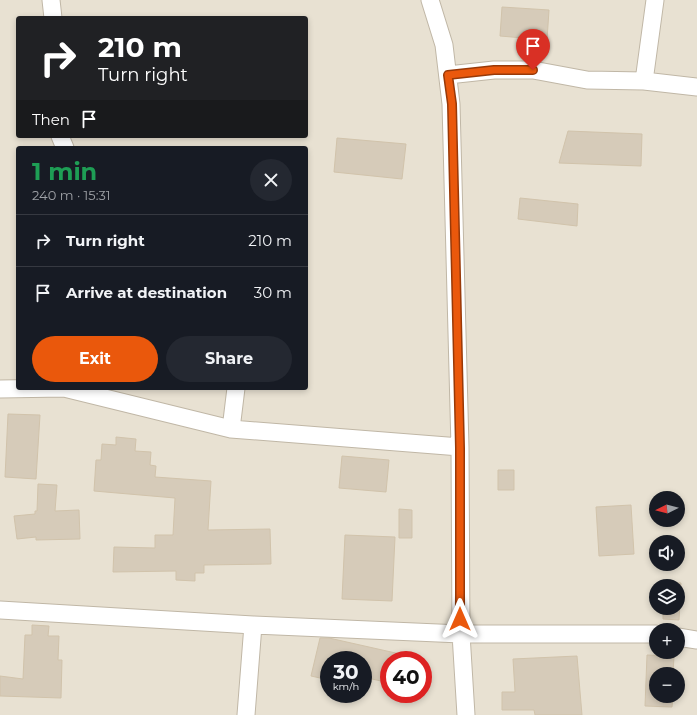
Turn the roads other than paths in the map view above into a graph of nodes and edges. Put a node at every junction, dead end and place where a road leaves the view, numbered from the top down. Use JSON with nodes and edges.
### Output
{"nodes":[{"id":1,"x":51,"y":0,"type":"edge"},
{"id":2,"x":430,"y":0,"type":"edge"},
{"id":3,"x":655,"y":0,"type":"edge"},
{"id":4,"x":53,"y":16,"type":"edge"},
{"id":5,"x":448,"y":75,"type":"junction"},
{"id":6,"x":644,"y":81,"type":"junction"},
{"id":7,"x":697,"y":87,"type":"edge"},
{"id":8,"x":0,"y":389,"type":"edge"},
{"id":9,"x":16,"y":389,"type":"edge"},
{"id":10,"x":72,"y":390,"type":"edge"},
{"id":11,"x":236,"y":390,"type":"edge"},
{"id":12,"x":231,"y":428,"type":"junction"},
{"id":13,"x":460,"y":448,"type":"junction"},
{"id":14,"x":0,"y":610,"type":"edge"},
{"id":15,"x":253,"y":625,"type":"junction"},
{"id":16,"x":461,"y":634,"type":"junction"},
{"id":17,"x":649,"y":634,"type":"edge"},
{"id":18,"x":685,"y":638,"type":"edge"},
{"id":19,"x":697,"y":640,"type":"edge"},
{"id":20,"x":246,"y":715,"type":"edge"},
{"id":21,"x":466,"y":715,"type":"edge"}],
"edges":[{"from":1,"to":4,"type":"street"},
{"from":2,"to":5,"type":"street"},
{"from":3,"to":6,"type":"street"},
{"from":5,"to":6,"type":"street"},
{"from":5,"to":13,"type":"street"},
{"from":6,"to":7,"type":"street"},
{"from":8,"to":9,"type":"street"},
{"from":10,"to":12,"type":"street"},
{"from":11,"to":12,"type":"street"},
{"from":12,"to":13,"type":"street"},
{"from":13,"to":16,"type":"street"},
{"from":14,"to":15,"type":"street"},
{"from":15,"to":16,"type":"street"},
{"from":15,"to":20,"type":"street"},
{"from":16,"to":17,"type":"street"},
{"from":16,"to":21,"type":"street"},
{"from":18,"to":19,"type":"street"}]}
